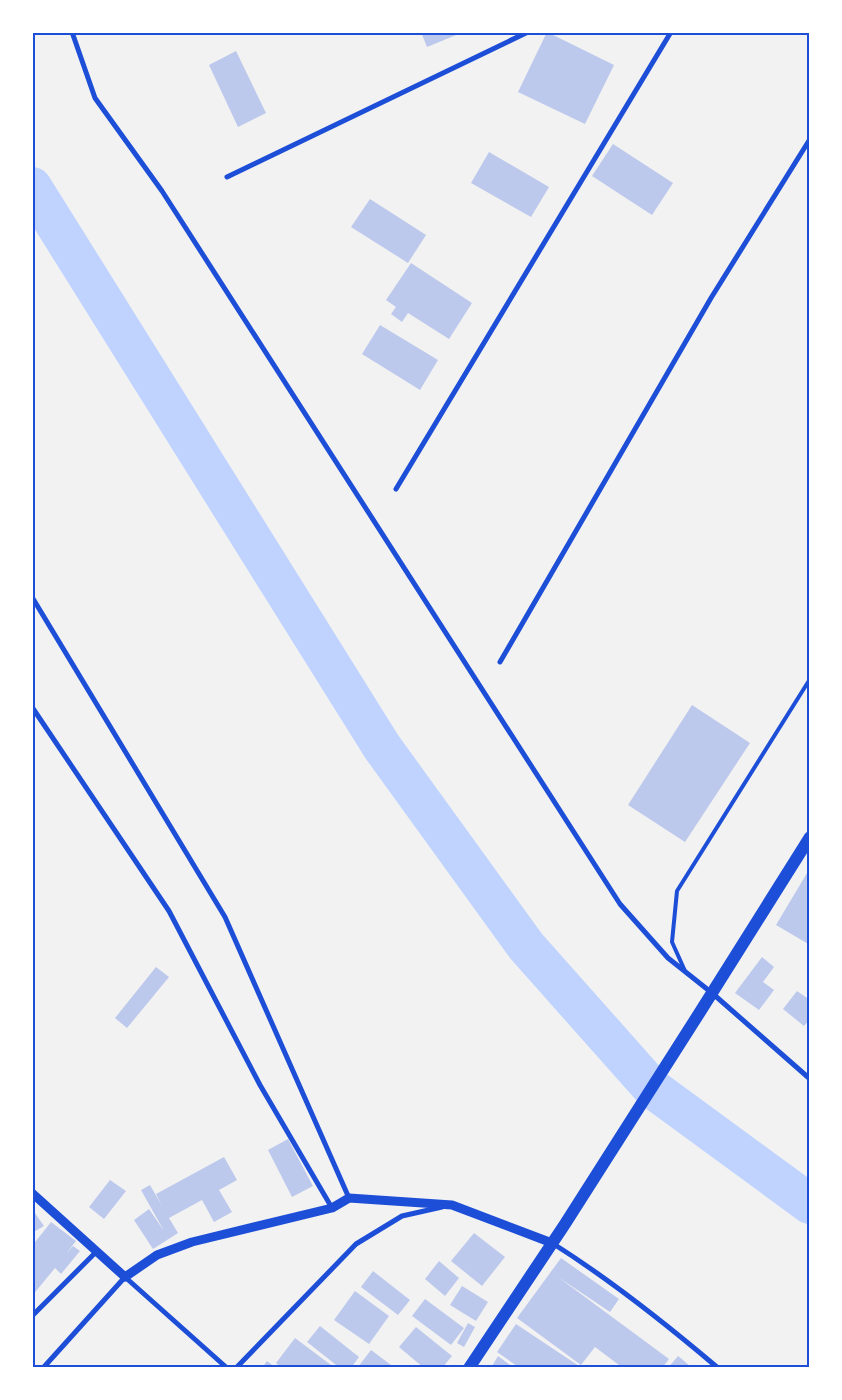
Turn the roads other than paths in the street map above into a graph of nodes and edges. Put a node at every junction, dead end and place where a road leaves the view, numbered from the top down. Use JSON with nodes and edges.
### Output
{"nodes":[{"id":1,"x":72,"y":32,"type":"edge"},
{"id":2,"x":528,"y":32,"type":"edge"},
{"id":3,"x":670,"y":32,"type":"edge"},
{"id":4,"x":810,"y":140,"type":"edge"},
{"id":5,"x":227,"y":177,"type":"dead end"},
{"id":6,"x":396,"y":489,"type":"dead end"},
{"id":7,"x":32,"y":597,"type":"edge"},
{"id":8,"x":500,"y":662,"type":"dead end"},
{"id":9,"x":810,"y":679,"type":"edge"},
{"id":10,"x":32,"y":707,"type":"edge"},
{"id":11,"x":810,"y":837,"type":"edge"},
{"id":12,"x":806,"y":850,"type":"edge"},
{"id":13,"x":685,"y":972,"type":"junction"},
{"id":14,"x":712,"y":993,"type":"junction"},
{"id":15,"x":810,"y":1079,"type":"edge"},
{"id":16,"x":32,"y":1193,"type":"edge"},
{"id":17,"x":349,"y":1198,"type":"junction"},
{"id":18,"x":452,"y":1205,"type":"junction"},
{"id":19,"x":332,"y":1208,"type":"junction"},
{"id":20,"x":552,"y":1243,"type":"junction"},
{"id":21,"x":97,"y":1251,"type":"junction"},
{"id":22,"x":125,"y":1277,"type":"junction"},
{"id":23,"x":32,"y":1316,"type":"edge"},
{"id":24,"x":43,"y":1368,"type":"edge"},
{"id":25,"x":227,"y":1368,"type":"edge"},
{"id":26,"x":236,"y":1368,"type":"edge"},
{"id":27,"x":469,"y":1368,"type":"edge"},
{"id":28,"x":718,"y":1368,"type":"edge"}],
"edges":[{"from":1,"to":13,"type":"street"},
{"from":2,"to":5,"type":"street"},
{"from":3,"to":6,"type":"street"},
{"from":4,"to":8,"type":"street"},
{"from":7,"to":17,"type":"street"},
{"from":9,"to":13,"type":"lane"},
{"from":10,"to":19,"type":"street"},
{"from":11,"to":12,"type":"main road"},
{"from":12,"to":14,"type":"main road"},
{"from":13,"to":14,"type":"street"},
{"from":14,"to":15,"type":"street"},
{"from":14,"to":20,"type":"main road"},
{"from":16,"to":21,"type":"street"},
{"from":17,"to":18,"type":"street"},
{"from":17,"to":19,"type":"street"},
{"from":18,"to":20,"type":"street"},
{"from":18,"to":26,"type":"street"},
{"from":19,"to":22,"type":"street"},
{"from":20,"to":27,"type":"main road"},
{"from":20,"to":28,"type":"street"},
{"from":21,"to":22,"type":"street"},
{"from":21,"to":23,"type":"street"},
{"from":22,"to":24,"type":"street"},
{"from":22,"to":25,"type":"street"}]}
